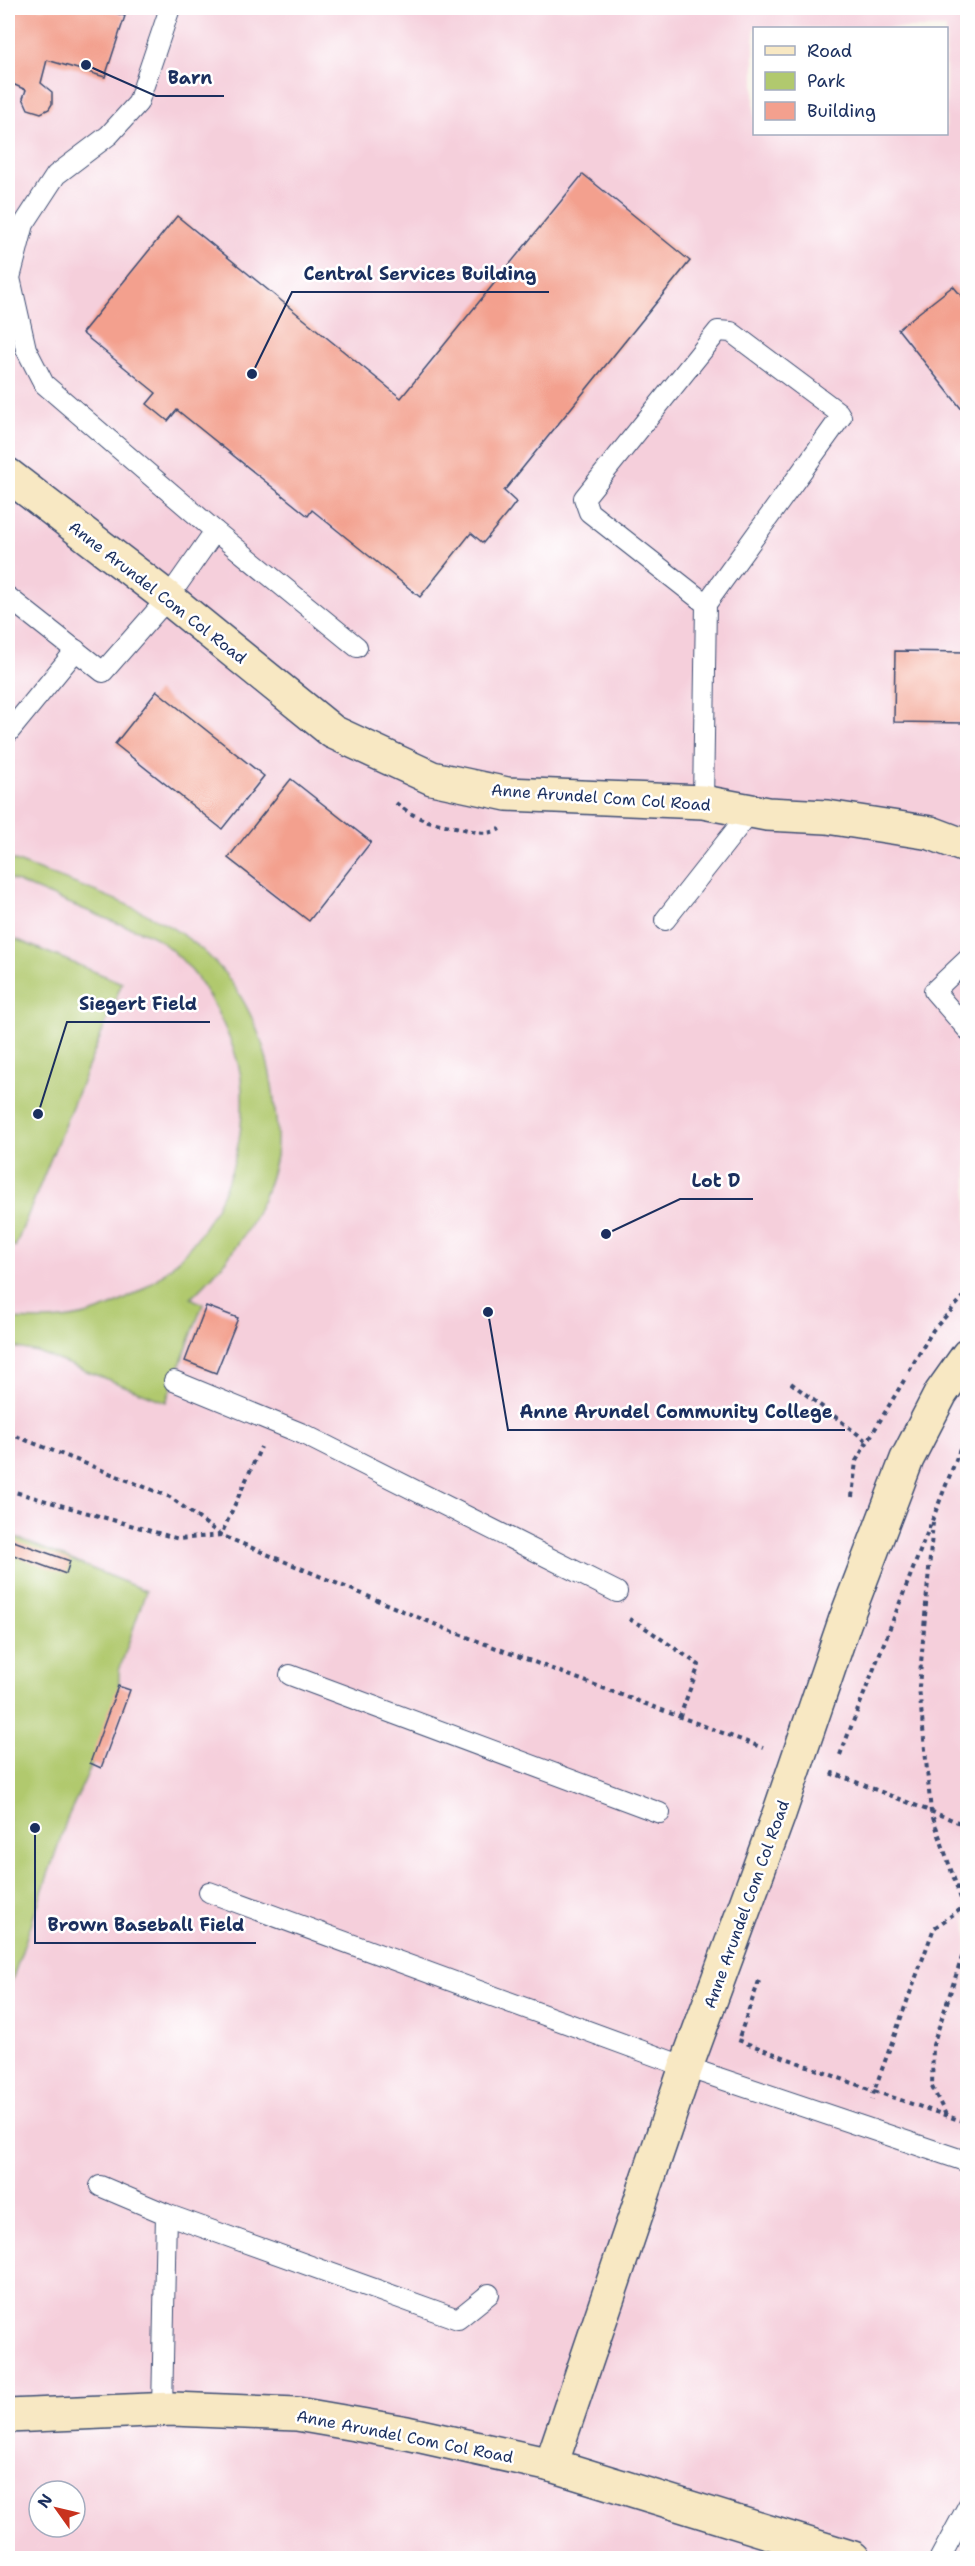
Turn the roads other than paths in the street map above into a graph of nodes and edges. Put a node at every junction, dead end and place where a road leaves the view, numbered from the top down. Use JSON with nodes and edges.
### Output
{"nodes":[{"id":1,"x":170,"y":8,"type":"edge"},
{"id":2,"x":8,"y":475,"type":"edge"},
{"id":3,"x":215,"y":531,"type":"junction"},
{"id":4,"x":8,"y":597,"type":"edge"},
{"id":5,"x":168,"y":598,"type":"junction"},
{"id":6,"x":706,"y":603,"type":"junction"},
{"id":7,"x":357,"y":647,"type":"dead end"},
{"id":8,"x":76,"y":650,"type":"junction"},
{"id":9,"x":8,"y":733,"type":"edge"},
{"id":10,"x":703,"y":802,"type":"junction"},
{"id":11,"x":750,"y":812,"type":"junction"},
{"id":12,"x":968,"y":847,"type":"edge"},
{"id":13,"x":664,"y":920,"type":"dead end"},
{"id":14,"x":968,"y":959,"type":"edge"},
{"id":15,"x":968,"y":1030,"type":"edge"},
{"id":16,"x":968,"y":1355,"type":"edge"},
{"id":17,"x":174,"y":1381,"type":"dead end"},
{"id":18,"x":617,"y":1592,"type":"dead end"},
{"id":19,"x":290,"y":1675,"type":"dead end"},
{"id":20,"x":660,"y":1813,"type":"dead end"},
{"id":21,"x":209,"y":1892,"type":"dead end"},
{"id":22,"x":686,"y":2067,"type":"junction"},
{"id":23,"x":968,"y":2162,"type":"edge"},
{"id":24,"x":100,"y":2186,"type":"dead end"},
{"id":25,"x":166,"y":2214,"type":"junction"},
{"id":26,"x":489,"y":2294,"type":"dead end"},
{"id":27,"x":162,"y":2409,"type":"junction"},
{"id":28,"x":8,"y":2415,"type":"edge"},
{"id":29,"x":551,"y":2465,"type":"junction"},
{"id":30,"x":968,"y":2506,"type":"edge"},
{"id":31,"x":854,"y":2559,"type":"edge"},
{"id":32,"x":940,"y":2559,"type":"edge"}],
"edges":[{"from":1,"to":3,"type":"lane"},
{"from":2,"to":5,"type":"street","name":"Anne Arundel Com Col Road"},
{"from":3,"to":5,"type":"lane"},
{"from":3,"to":7,"type":"lane"},
{"from":4,"to":8,"type":"lane"},
{"from":5,"to":8,"type":"lane"},
{"from":5,"to":10,"type":"street","name":"Anne Arundel Com Col Road"},
{"from":6,"to":6,"type":"lane"},
{"from":6,"to":10,"type":"lane"},
{"from":8,"to":9,"type":"lane"},
{"from":10,"to":11,"type":"street","name":"Anne Arundel Com Col Road"},
{"from":11,"to":12,"type":"street","name":"Anne Arundel Com Col Road"},
{"from":11,"to":13,"type":"lane"},
{"from":14,"to":15,"type":"lane"},
{"from":16,"to":22,"type":"street","name":"Anne Arundel Com Col Road"},
{"from":17,"to":18,"type":"lane"},
{"from":19,"to":20,"type":"lane"},
{"from":21,"to":22,"type":"lane"},
{"from":22,"to":23,"type":"lane"},
{"from":22,"to":29,"type":"street","name":"Anne Arundel Com Col Road"},
{"from":24,"to":25,"type":"lane"},
{"from":25,"to":26,"type":"lane"},
{"from":25,"to":27,"type":"lane"},
{"from":27,"to":28,"type":"street","name":"Anne Arundel Com Col Road"},
{"from":27,"to":29,"type":"street","name":"Anne Arundel Com Col Road"},
{"from":29,"to":31,"type":"street","name":"Anne Arundel Com Col Road"},
{"from":30,"to":32,"type":"lane"}]}
